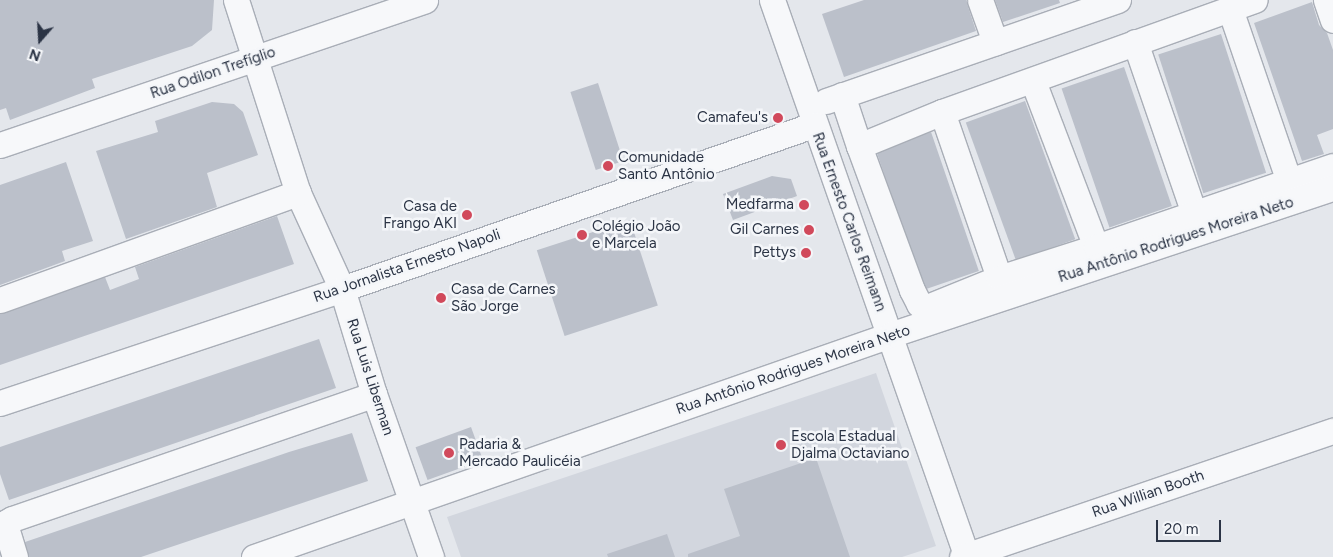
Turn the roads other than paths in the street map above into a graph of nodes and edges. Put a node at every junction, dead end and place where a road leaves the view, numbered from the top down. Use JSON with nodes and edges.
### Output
{"nodes":[{"id":1,"x":236,"y":0,"type":"edge"},
{"id":2,"x":424,"y":0,"type":"edge"},
{"id":3,"x":772,"y":0,"type":"edge"},
{"id":4,"x":980,"y":0,"type":"edge"},
{"id":5,"x":1118,"y":0,"type":"edge"},
{"id":6,"x":1255,"y":0,"type":"edge"},
{"id":7,"x":1326,"y":0,"type":"edge"},
{"id":8,"x":1230,"y":9,"type":"junction"},
{"id":9,"x":1333,"y":20,"type":"edge"},
{"id":10,"x":995,"y":42,"type":"junction"},
{"id":11,"x":1135,"y":42,"type":"junction"},
{"id":12,"x":256,"y":59,"type":"junction"},
{"id":13,"x":1033,"y":81,"type":"junction"},
{"id":14,"x":842,"y":95,"type":"junction"},
{"id":15,"x":942,"y":112,"type":"junction"},
{"id":16,"x":810,"y":116,"type":"junction"},
{"id":17,"x":0,"y":145,"type":"edge"},
{"id":18,"x":859,"y":146,"type":"junction"},
{"id":19,"x":1333,"y":166,"type":"edge"},
{"id":20,"x":1289,"y":180,"type":"junction"},
{"id":21,"x":1333,"y":188,"type":"edge"},
{"id":22,"x":298,"y":193,"type":"junction"},
{"id":23,"x":1194,"y":213,"type":"junction"},
{"id":24,"x":1099,"y":256,"type":"junction"},
{"id":25,"x":999,"y":278,"type":"junction"},
{"id":26,"x":342,"y":289,"type":"junction"},
{"id":27,"x":0,"y":300,"type":"edge"},
{"id":28,"x":890,"y":336,"type":"junction"},
{"id":29,"x":374,"y":394,"type":"junction"},
{"id":30,"x":0,"y":403,"type":"edge"},
{"id":31,"x":1333,"y":431,"type":"edge"},
{"id":32,"x":413,"y":503,"type":"junction"},
{"id":33,"x":15,"y":557,"type":"edge"},
{"id":34,"x":254,"y":557,"type":"edge"},
{"id":35,"x":431,"y":557,"type":"edge"},
{"id":36,"x":965,"y":557,"type":"edge"}],
"edges":[{"from":1,"to":12,"type":"street","name":"Rua Luis Liberman"},
{"from":2,"to":12,"type":"street","name":"Rua Odilon Trefíglio"},
{"from":3,"to":16,"type":"street","name":"Rua Ernesto Carlos Reimann"},
{"from":4,"to":10,"type":"street"},
{"from":5,"to":10,"type":"street","name":"Rua Jornalista Ernesto Napoli"},
{"from":6,"to":8,"type":"street"},
{"from":7,"to":9,"type":"street"},
{"from":8,"to":11,"type":"street"},
{"from":8,"to":20,"type":"street"},
{"from":10,"to":14,"type":"street","name":"Rua Jornalista Ernesto Napoli"},
{"from":11,"to":13,"type":"street"},
{"from":11,"to":23,"type":"street"},
{"from":12,"to":17,"type":"street","name":"Rua Odilon Trefíglio"},
{"from":12,"to":22,"type":"street","name":"Rua Luis Liberman"},
{"from":13,"to":15,"type":"street"},
{"from":13,"to":24,"type":"street"},
{"from":14,"to":16,"type":"street","name":"Rua Jornalista Ernesto Napoli"},
{"from":14,"to":18,"type":"street"},
{"from":15,"to":18,"type":"street"},
{"from":15,"to":25,"type":"street"},
{"from":16,"to":26,"type":"street","name":"Rua Jornalista Ernesto Napoli"},
{"from":16,"to":28,"type":"street","name":"Rua Ernesto Carlos Reimann"},
{"from":18,"to":25,"type":"street"},
{"from":19,"to":20,"type":"street"},
{"from":20,"to":23,"type":"street"},
{"from":21,"to":24,"type":"street","name":"Rua Antônio Rodrigues Moreira Neto"},
{"from":22,"to":26,"type":"street","name":"Rua Luis Liberman"},
{"from":22,"to":27,"type":"street"},
{"from":23,"to":24,"type":"street"},
{"from":24,"to":25,"type":"street"},
{"from":24,"to":28,"type":"street","name":"Rua Antônio Rodrigues Moreira Neto"},
{"from":26,"to":29,"type":"street","name":"Rua Luis Liberman"},
{"from":26,"to":30,"type":"street","name":"Rua Jornalista Ernesto Napoli"},
{"from":28,"to":32,"type":"street","name":"Rua Antônio Rodrigues Moreira Neto"},
{"from":28,"to":36,"type":"street","name":"Rua Ernesto Carlos Reimann"},
{"from":29,"to":32,"type":"street","name":"Rua Luis Liberman"},
{"from":29,"to":33,"type":"street"},
{"from":31,"to":36,"type":"street","name":"Rua Willian Booth"},
{"from":32,"to":34,"type":"street","name":"Rua Antônio Rodrigues Moreira Neto"},
{"from":32,"to":35,"type":"street","name":"Rua Luis Liberman"}]}
